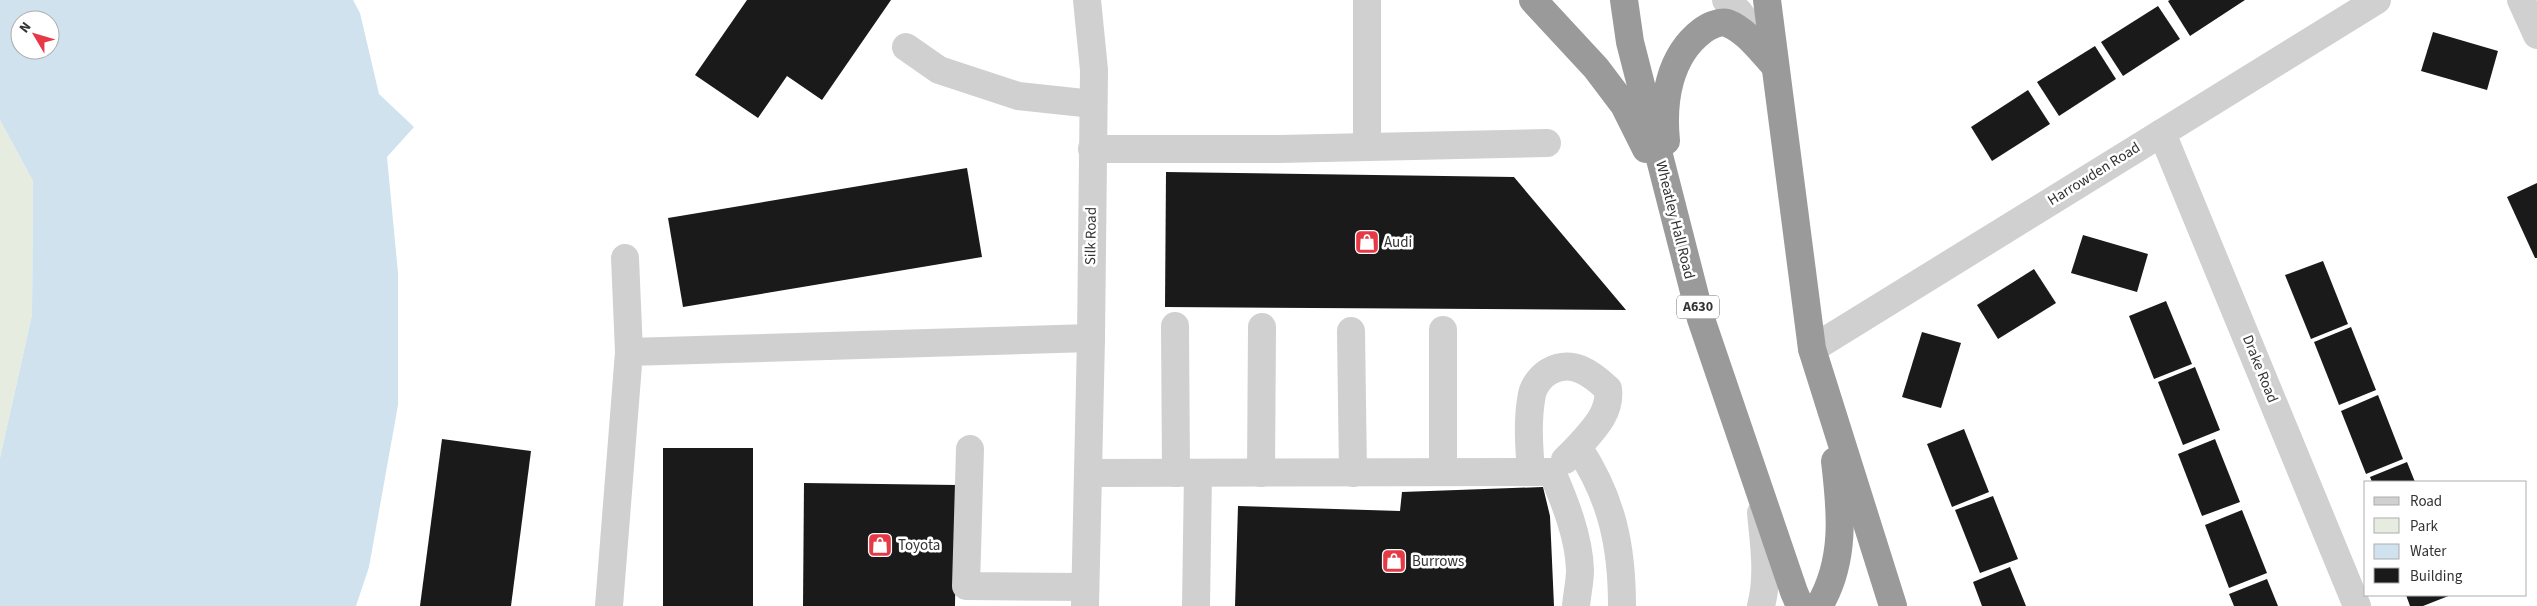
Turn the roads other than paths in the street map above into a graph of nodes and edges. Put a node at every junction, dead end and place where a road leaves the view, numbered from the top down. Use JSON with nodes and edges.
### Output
{"nodes":[{"id":1,"x":1087,"y":0,"type":"edge"},
{"id":2,"x":1367,"y":0,"type":"edge"},
{"id":3,"x":1533,"y":0,"type":"edge"},
{"id":4,"x":1624,"y":0,"type":"edge"},
{"id":5,"x":1726,"y":0,"type":"edge"},
{"id":6,"x":1767,"y":0,"type":"edge"},
{"id":7,"x":2377,"y":0,"type":"edge"},
{"id":8,"x":2521,"y":0,"type":"edge"},
{"id":9,"x":2537,"y":35,"type":"edge"},
{"id":10,"x":906,"y":47,"type":"dead end"},
{"id":11,"x":1775,"y":66,"type":"junction"},
{"id":12,"x":1093,"y":104,"type":"junction"},
{"id":13,"x":2162,"y":132,"type":"junction"},
{"id":14,"x":1548,"y":143,"type":"dead end"},
{"id":15,"x":1367,"y":147,"type":"junction"},
{"id":16,"x":1092,"y":149,"type":"junction"},
{"id":17,"x":1673,"y":210,"type":"junction"},
{"id":18,"x":625,"y":258,"type":"dead end"},
{"id":19,"x":1175,"y":326,"type":"dead end"},
{"id":20,"x":1262,"y":327,"type":"dead end"},
{"id":21,"x":1444,"y":330,"type":"dead end"},
{"id":22,"x":1351,"y":331,"type":"dead end"},
{"id":23,"x":1091,"y":338,"type":"junction"},
{"id":24,"x":1812,"y":349,"type":"junction"},
{"id":25,"x":629,"y":352,"type":"junction"},
{"id":26,"x":1821,"y":378,"type":"junction"},
{"id":27,"x":1578,"y":447,"type":"junction"},
{"id":28,"x":970,"y":449,"type":"dead end"},
{"id":29,"x":1261,"y":472,"type":"junction"},
{"id":30,"x":1444,"y":472,"type":"junction"},
{"id":31,"x":1541,"y":472,"type":"junction"},
{"id":32,"x":1089,"y":473,"type":"junction"},
{"id":33,"x":1187,"y":473,"type":"junction"},
{"id":34,"x":1353,"y":473,"type":"junction"},
{"id":35,"x":1758,"y":488,"type":"junction"},
{"id":36,"x":1085,"y":596,"type":"edge"},
{"id":37,"x":609,"y":606,"type":"edge"},
{"id":38,"x":1196,"y":606,"type":"edge"},
{"id":39,"x":1576,"y":606,"type":"edge"},
{"id":40,"x":1622,"y":606,"type":"edge"},
{"id":41,"x":1761,"y":606,"type":"edge"},
{"id":42,"x":1800,"y":606,"type":"edge"},
{"id":43,"x":1820,"y":606,"type":"edge"},
{"id":44,"x":1893,"y":606,"type":"edge"},
{"id":45,"x":2357,"y":606,"type":"edge"}],
"edges":[{"from":1,"to":12,"type":"street","name":"Silk Road"},
{"from":2,"to":15,"type":"street"},
{"from":3,"to":17,"type":"highway"},
{"from":4,"to":17,"type":"highway","name":"Wheatley Hall Road","number":"A630"},
{"from":5,"to":11,"type":"street"},
{"from":6,"to":11,"type":"highway"},
{"from":7,"to":13,"type":"street","name":"Harrowden Road"},
{"from":8,"to":9,"type":"street"},
{"from":10,"to":12,"type":"street"},
{"from":11,"to":17,"type":"highway"},
{"from":11,"to":24,"type":"highway"},
{"from":12,"to":16,"type":"street","name":"Silk Road"},
{"from":13,"to":24,"type":"street","name":"Harrowden Road"},
{"from":13,"to":45,"type":"street","name":"Drake Road"},
{"from":14,"to":15,"type":"street"},
{"from":15,"to":16,"type":"street"},
{"from":16,"to":23,"type":"street","name":"Silk Road"},
{"from":17,"to":35,"type":"highway","name":"Wheatley Hall Road","number":"A630"},
{"from":18,"to":25,"type":"street"},
{"from":19,"to":33,"type":"street"},
{"from":20,"to":29,"type":"street"},
{"from":21,"to":30,"type":"street"},
{"from":22,"to":34,"type":"street"},
{"from":23,"to":25,"type":"street"},
{"from":23,"to":32,"type":"street","name":"Silk Road"},
{"from":24,"to":26,"type":"highway"},
{"from":25,"to":37,"type":"street"},
{"from":26,"to":43,"type":"highway"},
{"from":26,"to":44,"type":"highway"},
{"from":27,"to":31,"type":"street"},
{"from":27,"to":31,"type":"street"},
{"from":27,"to":40,"type":"street"},
{"from":28,"to":36,"type":"street"},
{"from":29,"to":33,"type":"street"},
{"from":29,"to":34,"type":"street"},
{"from":30,"to":31,"type":"street"},
{"from":30,"to":34,"type":"street"},
{"from":31,"to":39,"type":"street"},
{"from":32,"to":33,"type":"street"},
{"from":32,"to":36,"type":"street","name":"Silk Road"},
{"from":33,"to":38,"type":"street"},
{"from":35,"to":41,"type":"street"},
{"from":35,"to":42,"type":"highway","name":"Wheatley Hall Road","number":"A630"}]}
